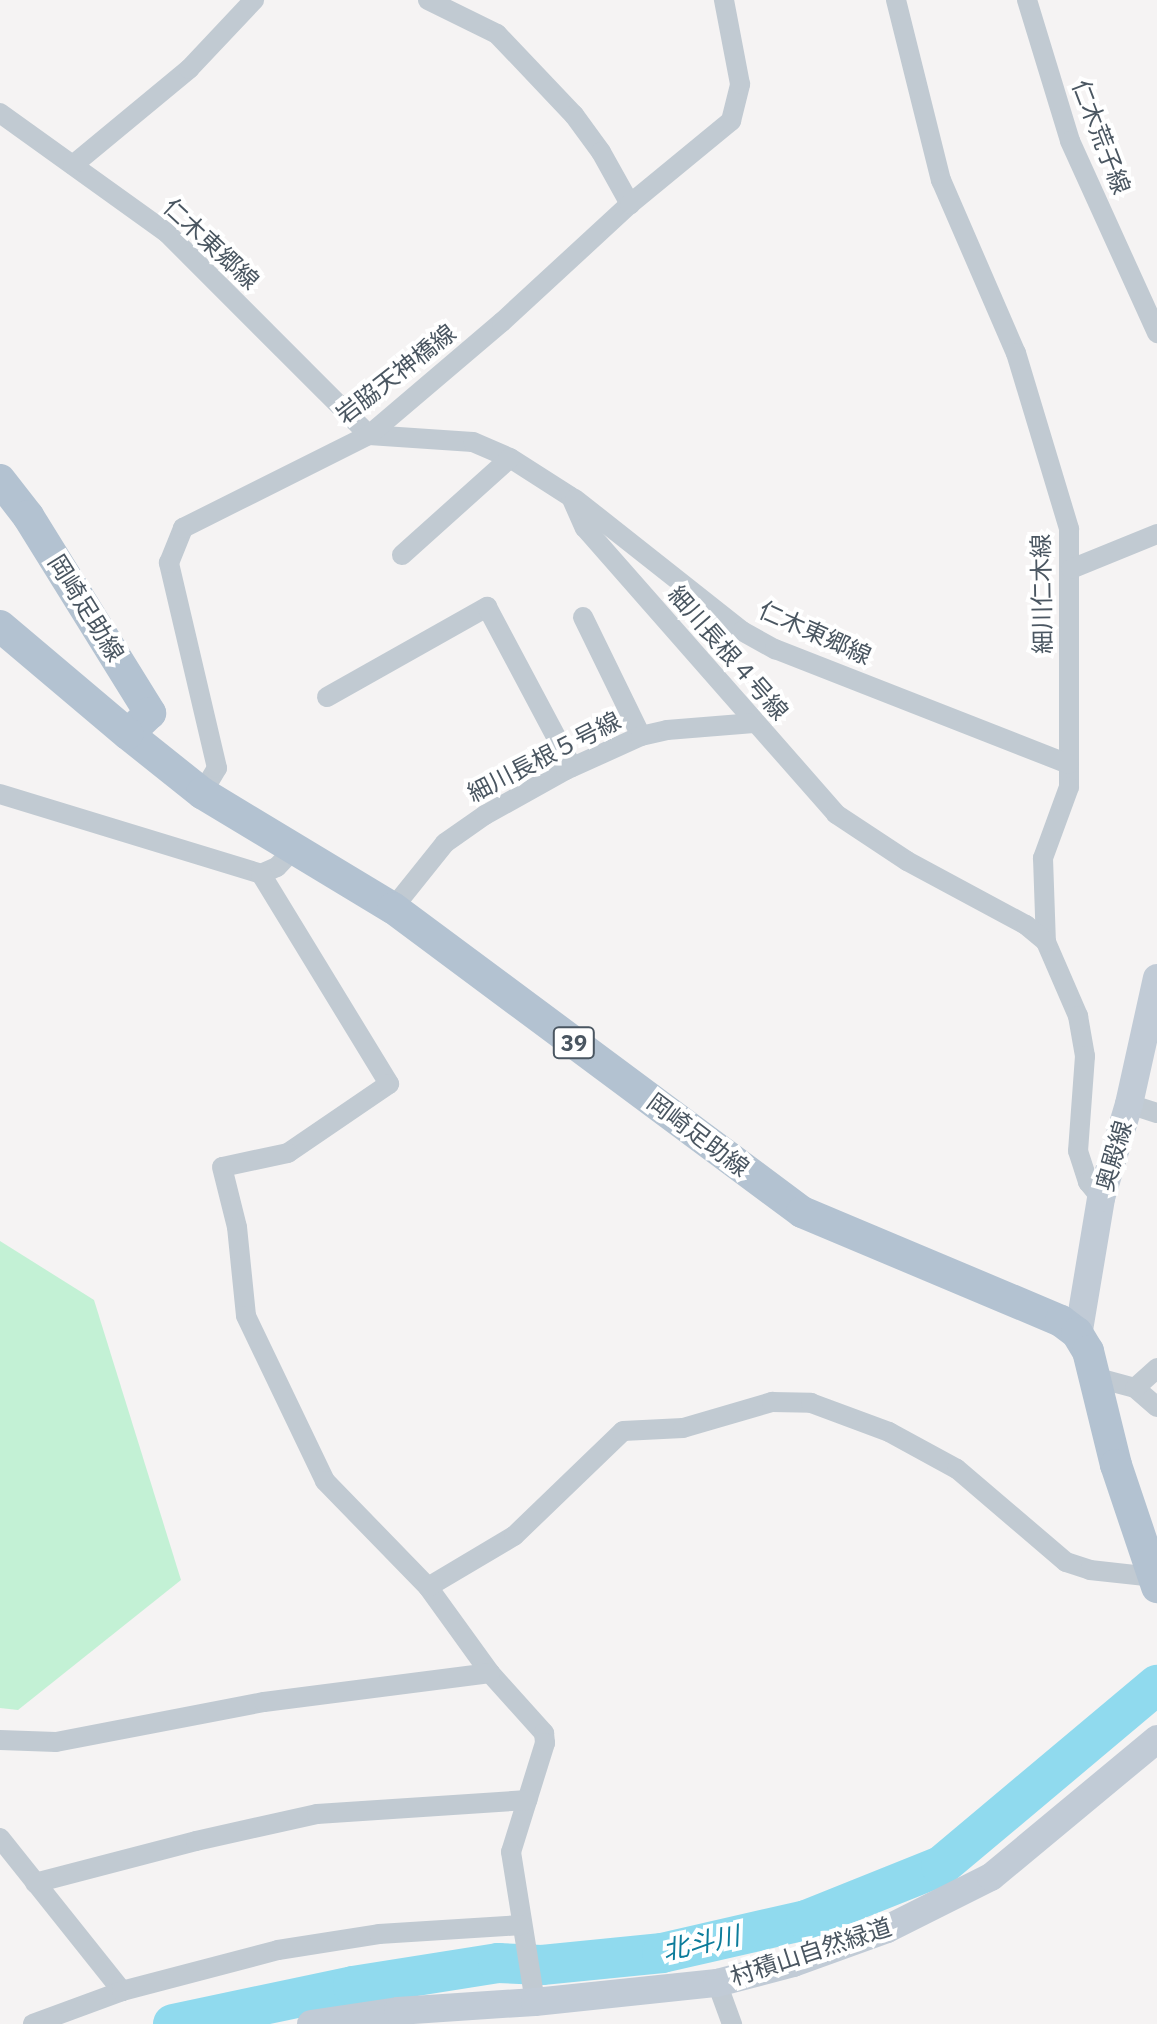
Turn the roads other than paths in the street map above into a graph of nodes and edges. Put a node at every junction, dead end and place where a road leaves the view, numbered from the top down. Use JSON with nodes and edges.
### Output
{"nodes":[{"id":1,"x":254,"y":0,"type":"edge"},
{"id":2,"x":428,"y":0,"type":"edge"},
{"id":3,"x":724,"y":0,"type":"edge"},
{"id":4,"x":896,"y":0,"type":"edge"},
{"id":5,"x":1027,"y":0,"type":"edge"},
{"id":6,"x":0,"y":113,"type":"edge"},
{"id":7,"x":73,"y":165,"type":"junction"},
{"id":8,"x":630,"y":204,"type":"junction"},
{"id":9,"x":1157,"y":333,"type":"edge"},
{"id":10,"x":369,"y":435,"type":"junction"},
{"id":11,"x":510,"y":458,"type":"junction"},
{"id":12,"x":0,"y":480,"type":"edge"},
{"id":13,"x":571,"y":497,"type":"junction"},
{"id":14,"x":1157,"y":534,"type":"edge"},
{"id":15,"x":402,"y":555,"type":"dead end"},
{"id":16,"x":1071,"y":569,"type":"junction"},
{"id":17,"x":583,"y":617,"type":"dead end"},
{"id":18,"x":0,"y":626,"type":"edge"},
{"id":19,"x":327,"y":697,"type":"dead end"},
{"id":20,"x":754,"y":723,"type":"junction"},
{"id":21,"x":128,"y":734,"type":"junction"},
{"id":22,"x":641,"y":736,"type":"junction"},
{"id":23,"x":1068,"y":764,"type":"junction"},
{"id":24,"x":572,"y":767,"type":"junction"},
{"id":25,"x":202,"y":793,"type":"junction"},
{"id":26,"x":0,"y":794,"type":"edge"},
{"id":27,"x":294,"y":849,"type":"junction"},
{"id":28,"x":261,"y":874,"type":"junction"},
{"id":29,"x":393,"y":908,"type":"junction"},
{"id":30,"x":1046,"y":942,"type":"junction"},
{"id":31,"x":1157,"y":978,"type":"edge"},
{"id":32,"x":1129,"y":1104,"type":"junction"},
{"id":33,"x":1157,"y":1113,"type":"edge"},
{"id":34,"x":1101,"y":1198,"type":"junction"},
{"id":35,"x":1078,"y":1336,"type":"junction"},
{"id":36,"x":1157,"y":1368,"type":"edge"},
{"id":37,"x":1094,"y":1377,"type":"junction"},
{"id":38,"x":1135,"y":1388,"type":"junction"},
{"id":39,"x":1157,"y":1407,"type":"edge"},
{"id":40,"x":1155,"y":1582,"type":"edge"},
{"id":41,"x":428,"y":1587,"type":"junction"},
{"id":42,"x":490,"y":1673,"type":"junction"},
{"id":43,"x":1157,"y":1739,"type":"edge"},
{"id":44,"x":0,"y":1740,"type":"edge"},
{"id":45,"x":528,"y":1800,"type":"junction"},
{"id":46,"x":0,"y":1838,"type":"edge"},
{"id":47,"x":35,"y":1883,"type":"junction"},
{"id":48,"x":524,"y":1934,"type":"junction"},
{"id":49,"x":717,"y":1983,"type":"junction"},
{"id":50,"x":122,"y":1991,"type":"junction"},
{"id":51,"x":534,"y":1996,"type":"junction"},
{"id":52,"x":33,"y":2024,"type":"edge"},
{"id":53,"x":311,"y":2024,"type":"edge"},
{"id":54,"x":732,"y":2024,"type":"edge"}],
"edges":[{"from":1,"to":7,"type":"street"},
{"from":2,"to":8,"type":"street"},
{"from":3,"to":8,"type":"street","name":"岩脇天神橋線"},
{"from":4,"to":16,"type":"street","name":"細川仁木線"},
{"from":5,"to":9,"type":"street","name":"仁木荒子線"},
{"from":6,"to":7,"type":"street","name":"仁木東郷線"},
{"from":7,"to":10,"type":"street","name":"仁木東郷線"},
{"from":8,"to":10,"type":"street","name":"岩脇天神橋線"},
{"from":10,"to":11,"type":"street"},
{"from":10,"to":25,"type":"street","name":"岩脇天神橋線"},
{"from":11,"to":13,"type":"street"},
{"from":11,"to":15,"type":"street"},
{"from":12,"to":21,"type":"main road","name":"岡崎足助線"},
{"from":13,"to":20,"type":"street","name":"細川長根４号線"},
{"from":13,"to":23,"type":"street","name":"仁木東郷線"},
{"from":14,"to":16,"type":"street"},
{"from":16,"to":23,"type":"street","name":"細川仁木線"},
{"from":17,"to":22,"type":"street"},
{"from":18,"to":21,"type":"main road","name":"岡崎足助線","number":"39"},
{"from":19,"to":24,"type":"street"},
{"from":20,"to":22,"type":"street","name":"細川長根５号線"},
{"from":20,"to":30,"type":"street","name":"細川長根４号線"},
{"from":21,"to":25,"type":"main road","name":"岡崎足助線","number":"39"},
{"from":22,"to":24,"type":"street","name":"細川長根５号線"},
{"from":23,"to":30,"type":"street","name":"細川仁木線"},
{"from":24,"to":29,"type":"street","name":"細川長根５号線"},
{"from":25,"to":27,"type":"main road","name":"岡崎足助線","number":"39"},
{"from":26,"to":28,"type":"street"},
{"from":27,"to":28,"type":"street"},
{"from":27,"to":29,"type":"main road","name":"岡崎足助線","number":"39"},
{"from":28,"to":41,"type":"street"},
{"from":29,"to":35,"type":"main road","name":"岡崎足助線","number":"39"},
{"from":30,"to":34,"type":"street","name":"細川仁木線"},
{"from":31,"to":32,"type":"street","name":"奥殿線"},
{"from":32,"to":33,"type":"street"},
{"from":32,"to":34,"type":"street","name":"奥殿線"},
{"from":34,"to":35,"type":"street","name":"奥殿線"},
{"from":35,"to":37,"type":"main road"},
{"from":36,"to":38,"type":"street"},
{"from":37,"to":38,"type":"street"},
{"from":37,"to":40,"type":"main road"},
{"from":38,"to":39,"type":"street"},
{"from":40,"to":41,"type":"street"},
{"from":41,"to":42,"type":"street"},
{"from":42,"to":44,"type":"street"},
{"from":42,"to":45,"type":"street"},
{"from":43,"to":49,"type":"street","name":"村積山自然緑道"},
{"from":45,"to":47,"type":"street"},
{"from":45,"to":48,"type":"street"},
{"from":46,"to":47,"type":"street"},
{"from":47,"to":50,"type":"street"},
{"from":48,"to":50,"type":"street"},
{"from":48,"to":51,"type":"street"},
{"from":49,"to":51,"type":"street","name":"村積山自然緑道"},
{"from":49,"to":54,"type":"street"},
{"from":50,"to":52,"type":"street"},
{"from":51,"to":53,"type":"street","name":"村積山自然緑道"}]}
